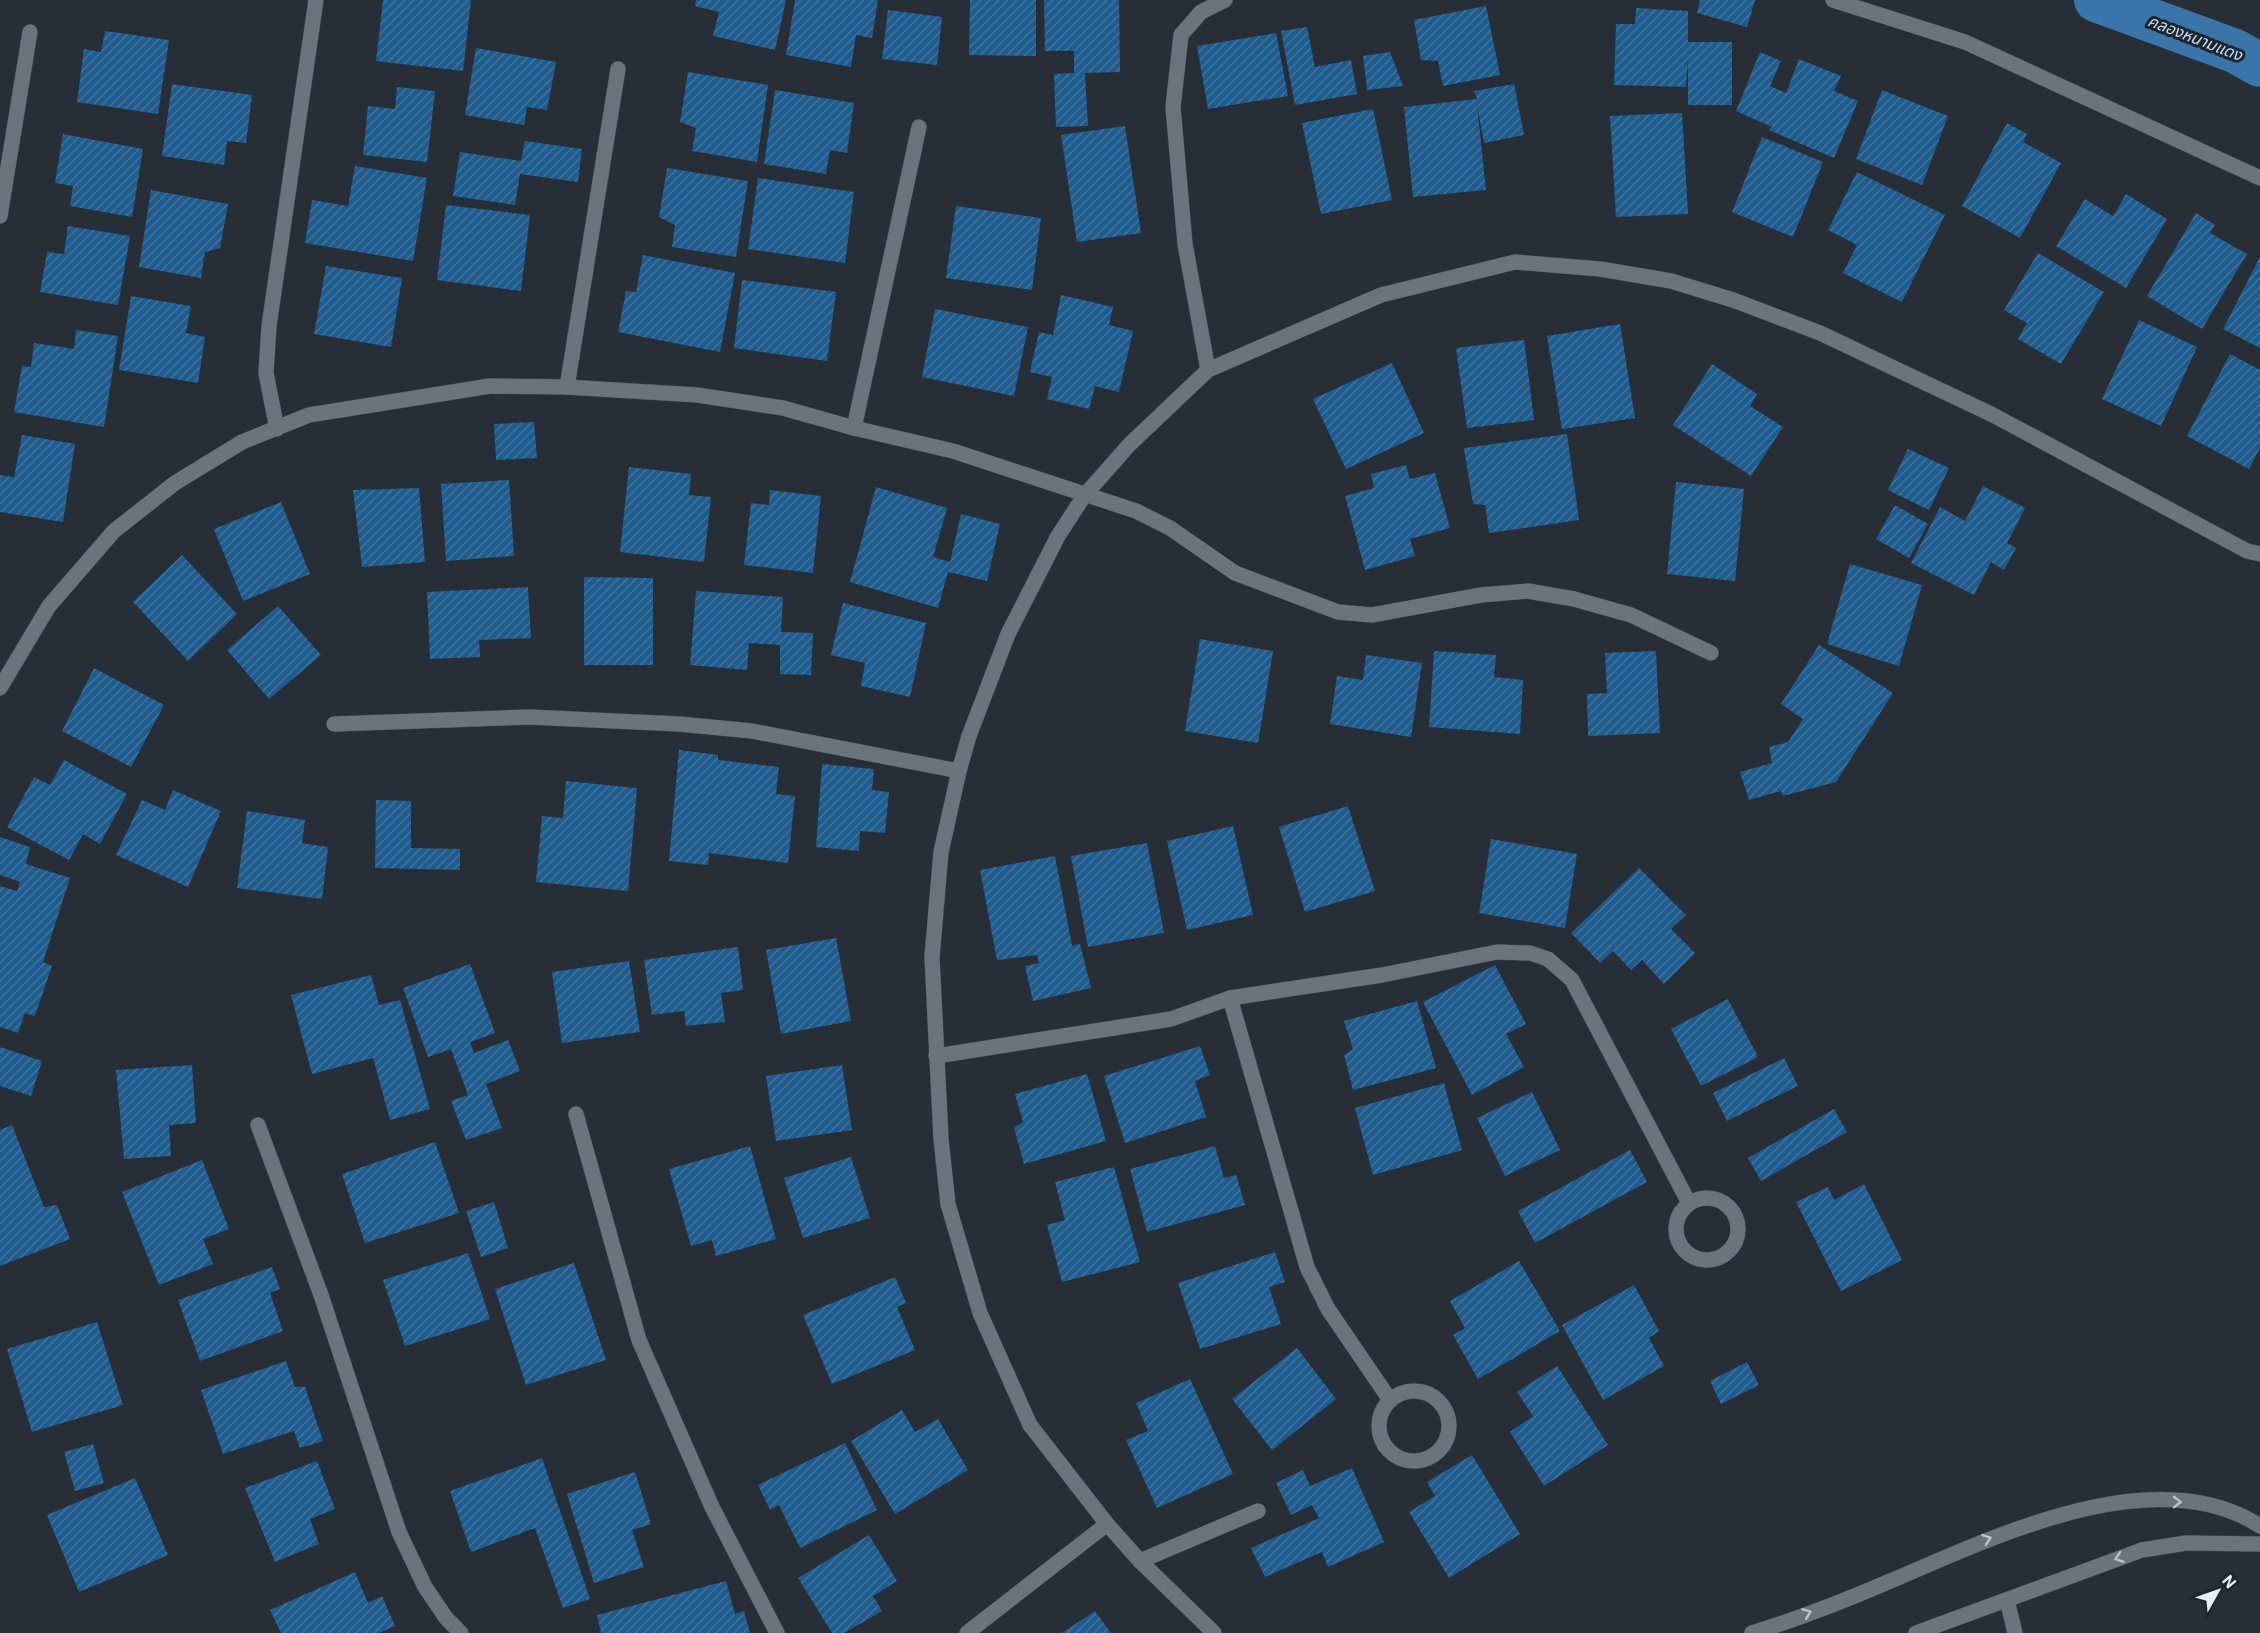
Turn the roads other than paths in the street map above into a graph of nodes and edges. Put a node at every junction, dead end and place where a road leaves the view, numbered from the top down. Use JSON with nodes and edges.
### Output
{"nodes":[{"id":1,"x":316,"y":0,"type":"edge"},
{"id":2,"x":1226,"y":0,"type":"edge"},
{"id":3,"x":1833,"y":0,"type":"edge"},
{"id":4,"x":30,"y":32,"type":"dead end"},
{"id":5,"x":618,"y":69,"type":"dead end"},
{"id":6,"x":919,"y":127,"type":"dead end"},
{"id":7,"x":2260,"y":178,"type":"edge"},
{"id":8,"x":0,"y":216,"type":"edge"},
{"id":9,"x":1208,"y":370,"type":"junction"},
{"id":10,"x":567,"y":387,"type":"junction"},
{"id":11,"x":854,"y":428,"type":"junction"},
{"id":12,"x":277,"y":429,"type":"junction"},
{"id":13,"x":1084,"y":496,"type":"junction"},
{"id":14,"x":2260,"y":554,"type":"edge"},
{"id":15,"x":1712,"y":653,"type":"dead end"},
{"id":16,"x":0,"y":688,"type":"edge"},
{"id":17,"x":334,"y":724,"type":"dead end"},
{"id":18,"x":958,"y":771,"type":"junction"},
{"id":19,"x":1230,"y":998,"type":"junction"},
{"id":20,"x":936,"y":1056,"type":"junction"},
{"id":21,"x":576,"y":1114,"type":"dead end"},
{"id":22,"x":258,"y":1125,"type":"dead end"},
{"id":23,"x":1689,"y":1203,"type":"junction"},
{"id":24,"x":1390,"y":1400,"type":"junction"},
{"id":25,"x":1258,"y":1510,"type":"dead end"},
{"id":26,"x":1107,"y":1524,"type":"junction"},
{"id":27,"x":2260,"y":1526,"type":"edge"},
{"id":28,"x":2260,"y":1544,"type":"edge"},
{"id":29,"x":1140,"y":1561,"type":"junction"},
{"id":30,"x":2007,"y":1600,"type":"junction"},
{"id":31,"x":1211,"y":1631,"type":"edge"},
{"id":32,"x":461,"y":1633,"type":"edge"},
{"id":33,"x":777,"y":1633,"type":"edge"},
{"id":34,"x":967,"y":1633,"type":"edge"},
{"id":35,"x":1752,"y":1633,"type":"edge"},
{"id":36,"x":1916,"y":1633,"type":"edge"},
{"id":37,"x":2015,"y":1633,"type":"edge"}],
"edges":[{"from":1,"to":12,"type":"street"},
{"from":2,"to":9,"type":"street"},
{"from":3,"to":7,"type":"street"},
{"from":4,"to":8,"type":"street"},
{"from":5,"to":10,"type":"street"},
{"from":6,"to":11,"type":"street"},
{"from":9,"to":13,"type":"street"},
{"from":9,"to":14,"type":"street"},
{"from":10,"to":11,"type":"street"},
{"from":10,"to":12,"type":"street"},
{"from":11,"to":13,"type":"street"},
{"from":12,"to":16,"type":"street"},
{"from":13,"to":15,"type":"street"},
{"from":13,"to":18,"type":"street"},
{"from":17,"to":18,"type":"street"},
{"from":18,"to":20,"type":"street"},
{"from":19,"to":20,"type":"street"},
{"from":19,"to":23,"type":"street"},
{"from":19,"to":24,"type":"street"},
{"from":20,"to":26,"type":"street"},
{"from":21,"to":33,"type":"street"},
{"from":22,"to":32,"type":"street"},
{"from":23,"to":23,"type":"street"},
{"from":24,"to":24,"type":"street"},
{"from":25,"to":29,"type":"street"},
{"from":26,"to":29,"type":"street"},
{"from":26,"to":34,"type":"street"},
{"from":35,"to":27,"type":"street","one_way":true},
{"from":28,"to":30,"type":"street","one_way":true},
{"from":29,"to":31,"type":"street"},
{"from":30,"to":36,"type":"street"},
{"from":30,"to":37,"type":"street"}]}
